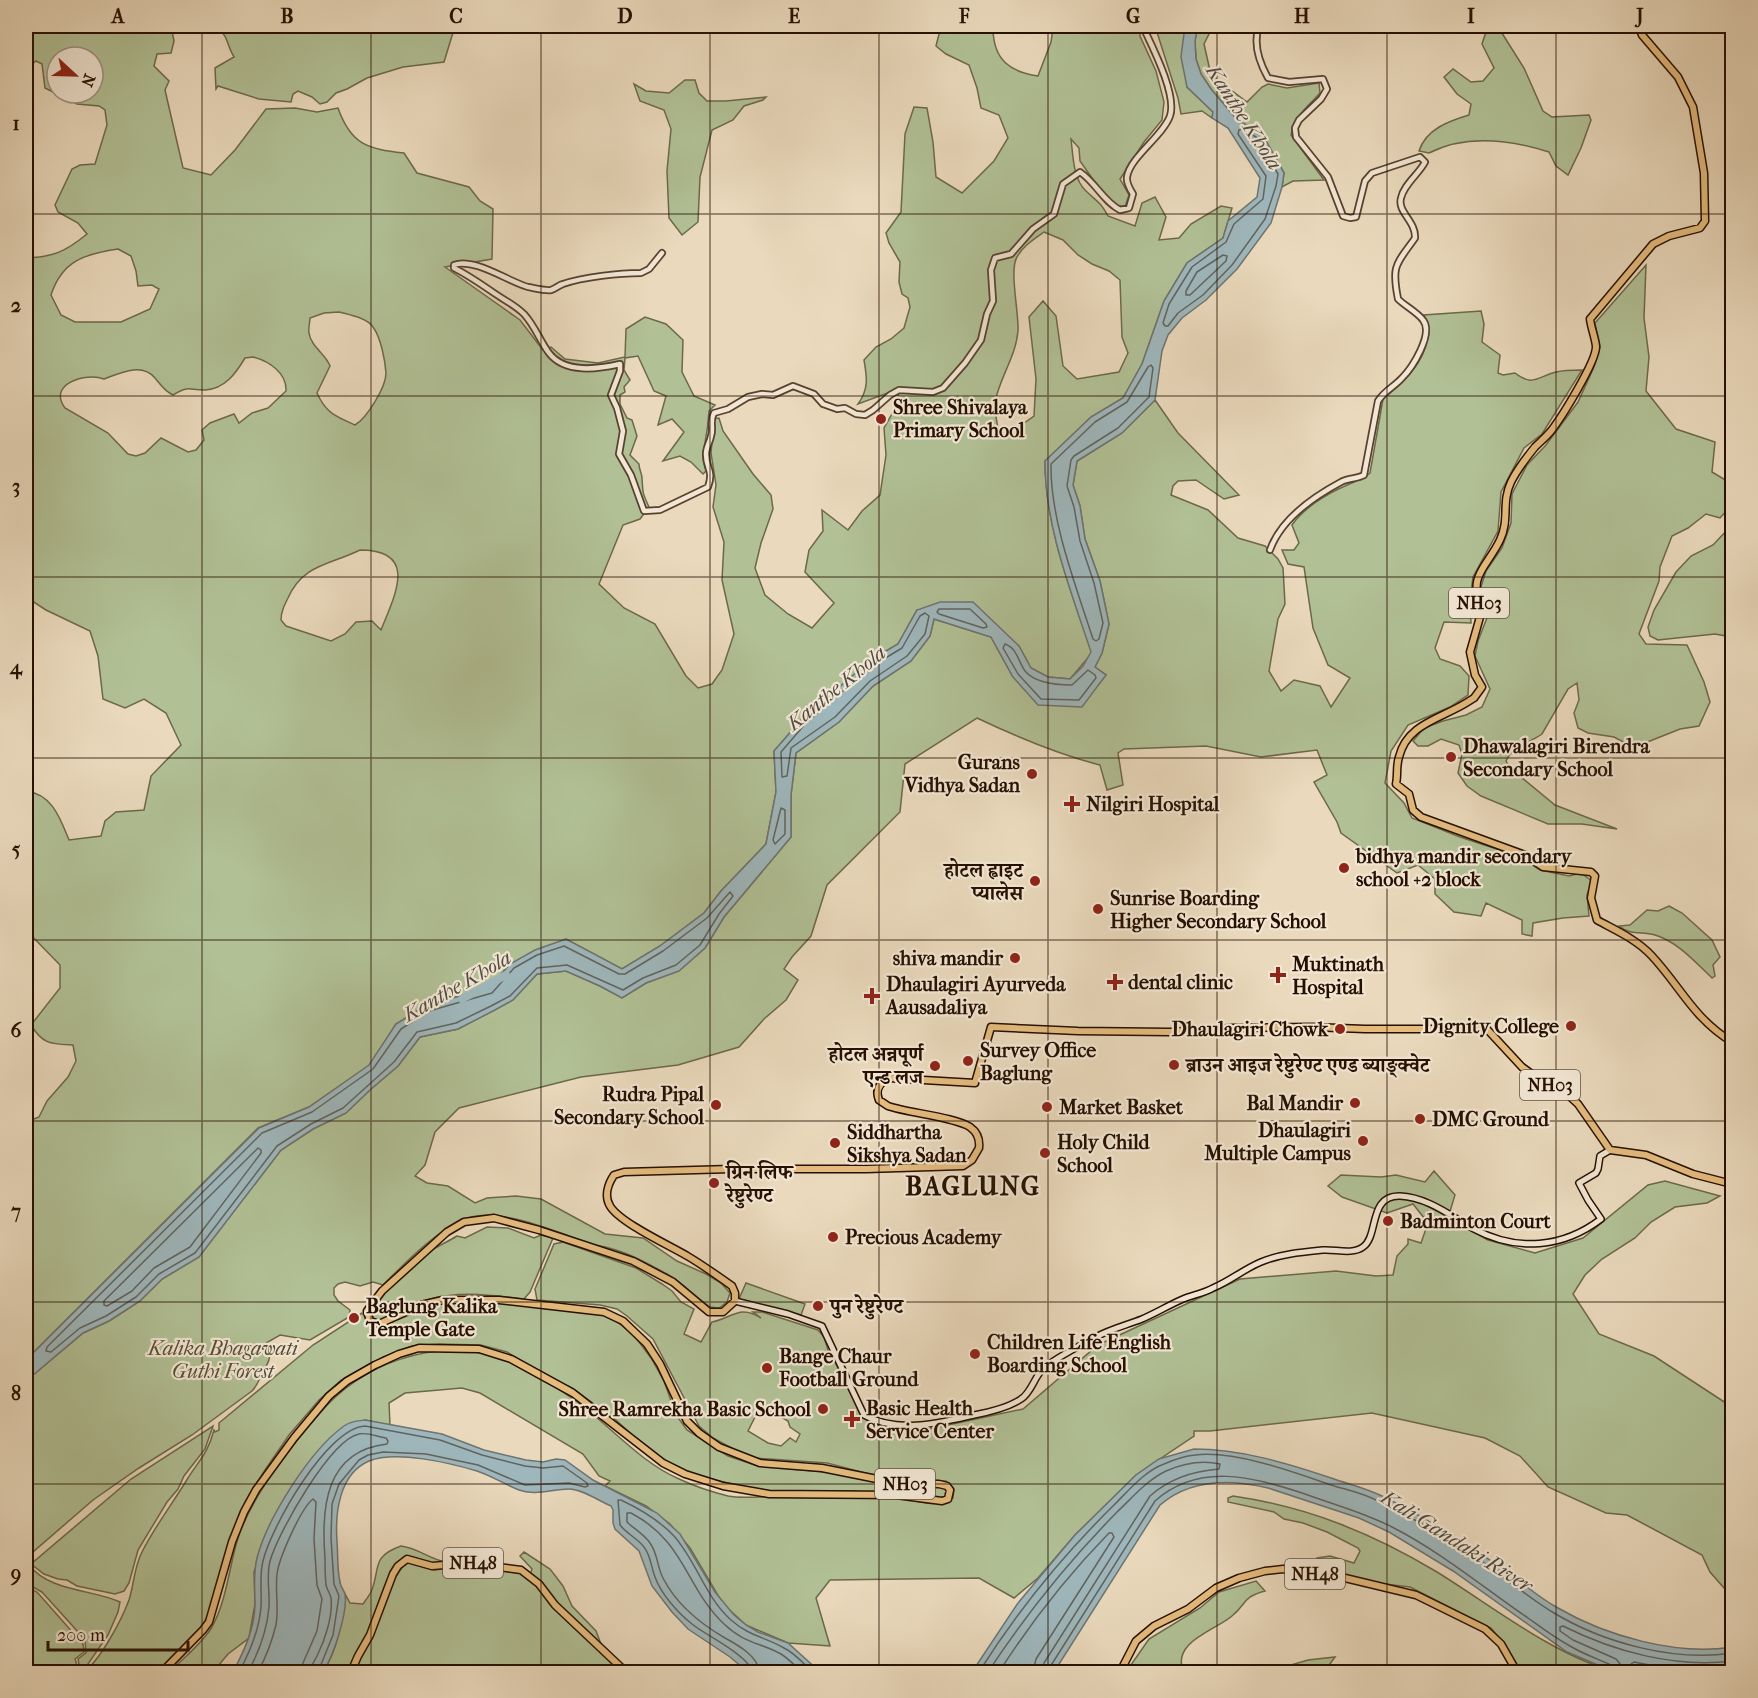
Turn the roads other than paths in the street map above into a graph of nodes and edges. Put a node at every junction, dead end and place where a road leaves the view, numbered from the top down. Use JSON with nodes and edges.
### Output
{"nodes":[{"id":1,"x":1146,"y":26,"type":"edge"},
{"id":2,"x":1259,"y":26,"type":"edge"},
{"id":3,"x":1639,"y":26,"type":"edge"},
{"id":4,"x":662,"y":253,"type":"dead end"},
{"id":5,"x":1270,"y":550,"type":"dead end"},
{"id":6,"x":1732,"y":1042,"type":"edge"},
{"id":7,"x":1610,"y":1150,"type":"junction"},
{"id":8,"x":1732,"y":1184,"type":"edge"},
{"id":9,"x":735,"y":1301,"type":"junction"},
{"id":10,"x":162,"y":1672,"type":"edge"},
{"id":11,"x":351,"y":1672,"type":"edge"},
{"id":12,"x":626,"y":1672,"type":"edge"},
{"id":13,"x":1120,"y":1672,"type":"edge"},
{"id":14,"x":1517,"y":1672,"type":"edge"}],
"edges":[{"from":1,"to":4,"type":"street"},
{"from":2,"to":5,"type":"street"},
{"from":3,"to":6,"type":"main road","number":"NH03"},
{"from":7,"to":8,"type":"main road"},
{"from":7,"to":9,"type":"main road"},
{"from":7,"to":9,"type":"main road","number":"NH03"},
{"from":9,"to":10,"type":"main road","number":"NH03"},
{"from":11,"to":12,"type":"main road","number":"NH48"},
{"from":13,"to":14,"type":"main road","number":"NH48"}]}
